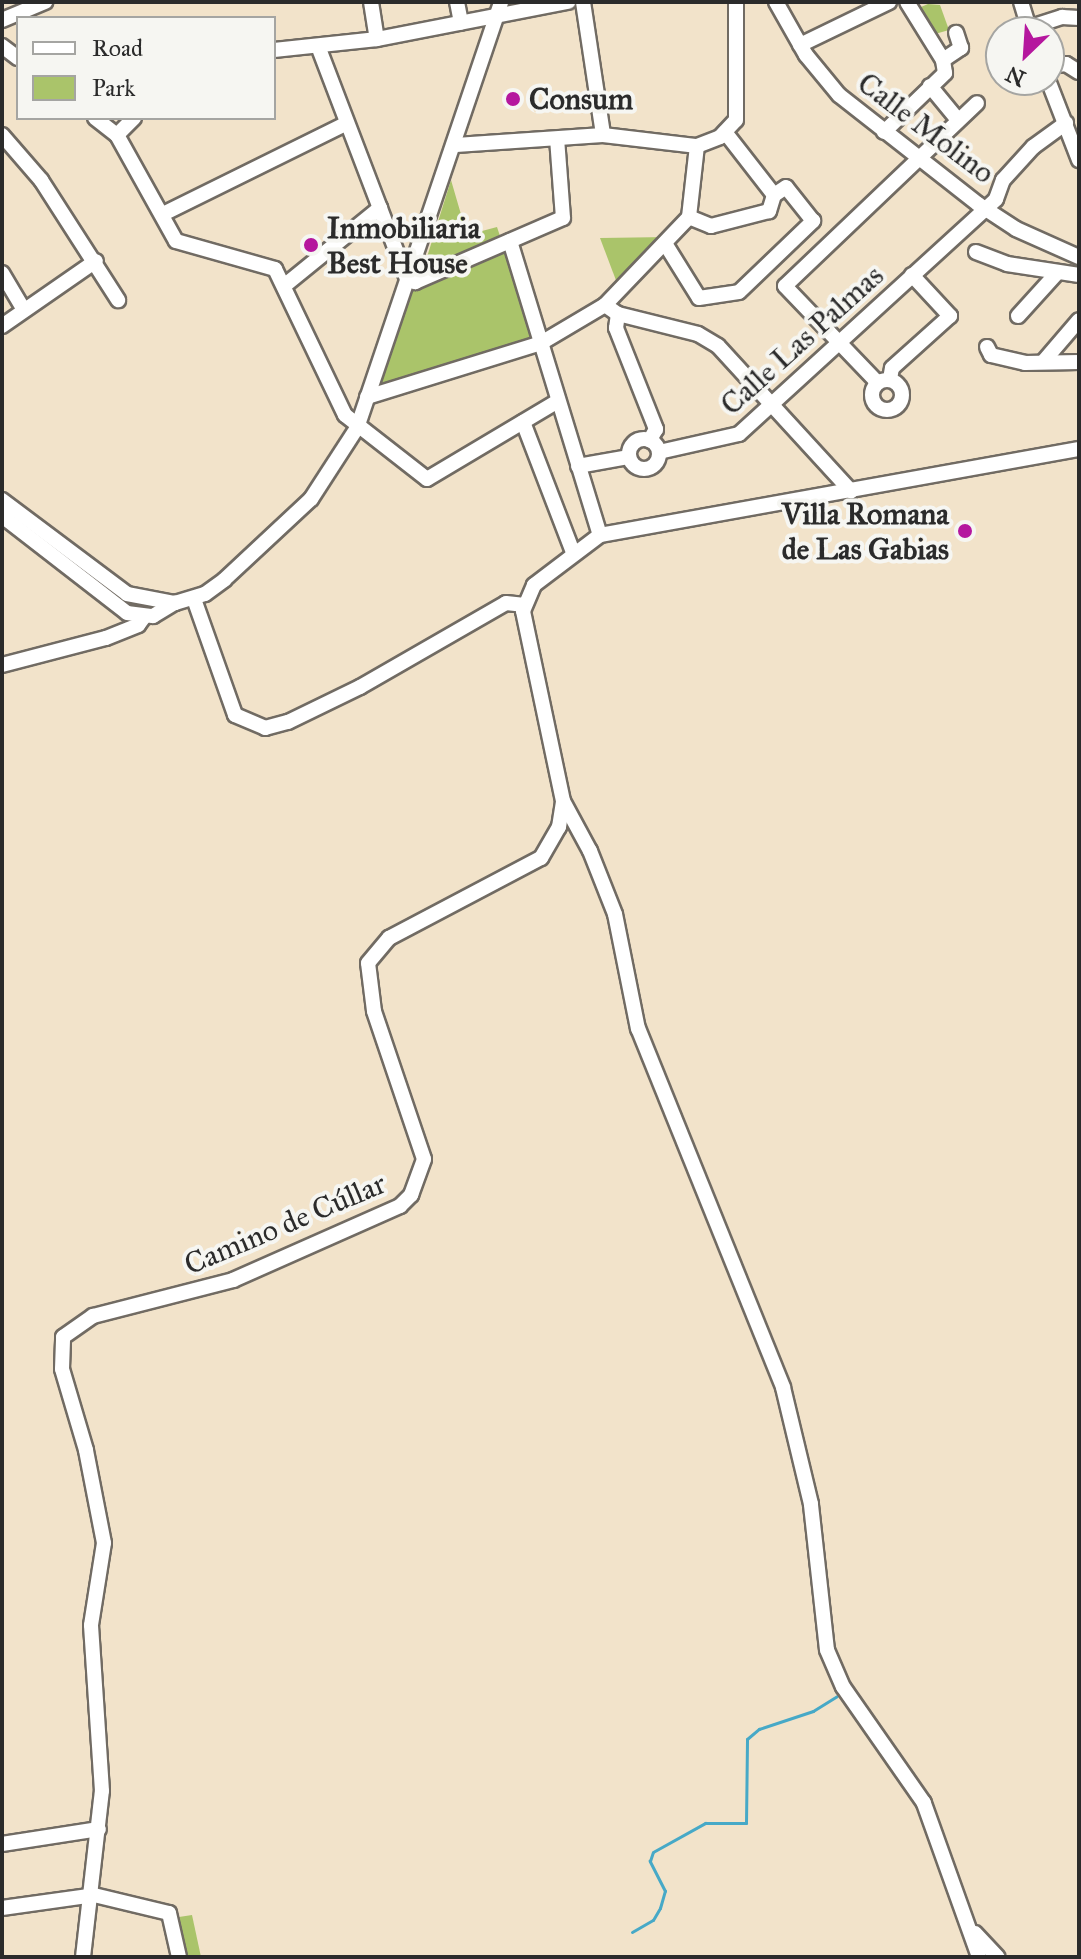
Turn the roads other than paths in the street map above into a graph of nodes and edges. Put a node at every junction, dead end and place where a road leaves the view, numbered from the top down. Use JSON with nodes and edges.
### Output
{"nodes":[{"id":1,"x":45,"y":2,"type":"edge"},
{"id":2,"x":371,"y":2,"type":"edge"},
{"id":3,"x":457,"y":2,"type":"edge"},
{"id":4,"x":568,"y":2,"type":"edge"},
{"id":5,"x":583,"y":2,"type":"edge"},
{"id":6,"x":736,"y":2,"type":"edge"},
{"id":7,"x":776,"y":2,"type":"edge"},
{"id":8,"x":889,"y":2,"type":"edge"},
{"id":9,"x":907,"y":2,"type":"edge"},
{"id":10,"x":501,"y":9,"type":"edge"},
{"id":11,"x":2,"y":20,"type":"edge"},
{"id":12,"x":461,"y":23,"type":"junction"},
{"id":13,"x":956,"y":33,"type":"dead end"},
{"id":14,"x":377,"y":39,"type":"junction"},
{"id":15,"x":800,"y":45,"type":"junction"},
{"id":16,"x":318,"y":46,"type":"junction"},
{"id":17,"x":276,"y":50,"type":"edge"},
{"id":18,"x":943,"y":60,"type":"junction"},
{"id":19,"x":930,"y":86,"type":"junction"},
{"id":20,"x":1055,"y":96,"type":"edge"},
{"id":21,"x":977,"y":103,"type":"dead end"},
{"id":22,"x":98,"y":120,"type":"edge"},
{"id":23,"x":132,"y":120,"type":"edge"},
{"id":24,"x":958,"y":120,"type":"junction"},
{"id":25,"x":347,"y":123,"type":"junction"},
{"id":26,"x":1066,"y":123,"type":"junction"},
{"id":27,"x":725,"y":132,"type":"junction"},
{"id":28,"x":884,"y":132,"type":"junction"},
{"id":29,"x":2,"y":135,"type":"edge"},
{"id":30,"x":117,"y":135,"type":"junction"},
{"id":31,"x":603,"y":135,"type":"junction"},
{"id":32,"x":557,"y":139,"type":"junction"},
{"id":33,"x":456,"y":145,"type":"junction"},
{"id":34,"x":697,"y":146,"type":"junction"},
{"id":35,"x":919,"y":158,"type":"junction"},
{"id":36,"x":1079,"y":160,"type":"edge"},
{"id":37,"x":780,"y":191,"type":"junction"},
{"id":38,"x":986,"y":206,"type":"junction"},
{"id":39,"x":380,"y":208,"type":"junction"},
{"id":40,"x":163,"y":214,"type":"junction"},
{"id":41,"x":689,"y":217,"type":"junction"},
{"id":42,"x":813,"y":221,"type":"junction"},
{"id":43,"x":510,"y":241,"type":"junction"},
{"id":44,"x":666,"y":245,"type":"junction"},
{"id":45,"x":829,"y":245,"type":"junction"},
{"id":46,"x":976,"y":252,"type":"dead end"},
{"id":47,"x":1079,"y":257,"type":"edge"},
{"id":48,"x":96,"y":261,"type":"junction"},
{"id":49,"x":2,"y":273,"type":"edge"},
{"id":50,"x":1057,"y":273,"type":"junction"},
{"id":51,"x":912,"y":275,"type":"junction"},
{"id":52,"x":1079,"y":275,"type":"edge"},
{"id":53,"x":407,"y":279,"type":"junction"},
{"id":54,"x":284,"y":286,"type":"junction"},
{"id":55,"x":118,"y":300,"type":"dead end"},
{"id":56,"x":24,"y":310,"type":"junction"},
{"id":57,"x":612,"y":310,"type":"junction"},
{"id":58,"x":1018,"y":316,"type":"dead end"},
{"id":59,"x":1079,"y":320,"type":"edge"},
{"id":60,"x":2,"y":326,"type":"edge"},
{"id":61,"x":541,"y":343,"type":"junction"},
{"id":62,"x":837,"y":343,"type":"junction"},
{"id":63,"x":987,"y":347,"type":"dead end"},
{"id":64,"x":1043,"y":362,"type":"junction"},
{"id":65,"x":1079,"y":362,"type":"edge"},
{"id":66,"x":367,"y":397,"type":"junction"},
{"id":67,"x":558,"y":401,"type":"junction"},
{"id":68,"x":773,"y":405,"type":"junction"},
{"id":69,"x":523,"y":422,"type":"junction"},
{"id":70,"x":357,"y":428,"type":"junction"},
{"id":71,"x":655,"y":446,"type":"junction"},
{"id":72,"x":1079,"y":449,"type":"edge"},
{"id":73,"x":629,"y":457,"type":"junction"},
{"id":74,"x":578,"y":466,"type":"junction"},
{"id":75,"x":851,"y":491,"type":"junction"},
{"id":76,"x":2,"y":500,"type":"edge"},
{"id":77,"x":2,"y":516,"type":"edge"},
{"id":78,"x":600,"y":535,"type":"junction"},
{"id":79,"x":573,"y":552,"type":"junction"},
{"id":80,"x":127,"y":594,"type":"junction"},
{"id":81,"x":194,"y":599,"type":"junction"},
{"id":82,"x":175,"y":603,"type":"junction"},
{"id":83,"x":525,"y":605,"type":"junction"},
{"id":84,"x":144,"y":617,"type":"junction"},
{"id":85,"x":2,"y":665,"type":"edge"},
{"id":86,"x":563,"y":801,"type":"junction"},
{"id":87,"x":99,"y":1829,"type":"junction"},
{"id":88,"x":2,"y":1844,"type":"edge"},
{"id":89,"x":94,"y":1895,"type":"junction"},
{"id":90,"x":2,"y":1908,"type":"edge"},
{"id":91,"x":965,"y":1920,"type":"junction"},
{"id":92,"x":83,"y":1957,"type":"edge"},
{"id":93,"x":179,"y":1957,"type":"edge"},
{"id":94,"x":979,"y":1957,"type":"edge"},
{"id":95,"x":997,"y":1957,"type":"edge"}],
"edges":[{"from":1,"to":11,"type":"street"},
{"from":2,"to":14,"type":"street"},
{"from":3,"to":12,"type":"street"},
{"from":4,"to":10,"type":"street"},
{"from":5,"to":31,"type":"street"},
{"from":6,"to":27,"type":"street"},
{"from":7,"to":15,"type":"street","name":"Calle Molino"},
{"from":8,"to":15,"type":"street"},
{"from":9,"to":18,"type":"street"},
{"from":10,"to":12,"type":"street"},
{"from":10,"to":33,"type":"street"},
{"from":12,"to":14,"type":"street"},
{"from":13,"to":18,"type":"street"},
{"from":14,"to":16,"type":"street"},
{"from":15,"to":28,"type":"street","name":"Calle Molino"},
{"from":16,"to":17,"type":"street"},
{"from":16,"to":25,"type":"street"},
{"from":18,"to":19,"type":"street"},
{"from":19,"to":24,"type":"street"},
{"from":19,"to":28,"type":"street"},
{"from":20,"to":26,"type":"street"},
{"from":21,"to":24,"type":"street"},
{"from":22,"to":30,"type":"street"},
{"from":23,"to":30,"type":"street"},
{"from":24,"to":35,"type":"street"},
{"from":25,"to":39,"type":"street"},
{"from":25,"to":40,"type":"street"},
{"from":26,"to":36,"type":"street"},
{"from":26,"to":38,"type":"street","name":"Calle Las Palmas"},
{"from":27,"to":34,"type":"street"},
{"from":27,"to":37,"type":"street"},
{"from":28,"to":35,"type":"street","name":"Calle Molino"},
{"from":29,"to":48,"type":"street"},
{"from":30,"to":40,"type":"street"},
{"from":31,"to":32,"type":"street"},
{"from":31,"to":34,"type":"street"},
{"from":32,"to":33,"type":"street"},
{"from":32,"to":43,"type":"street"},
{"from":33,"to":53,"type":"street"},
{"from":34,"to":41,"type":"street"},
{"from":35,"to":38,"type":"street","name":"Calle Molino"},
{"from":35,"to":45,"type":"street"},
{"from":37,"to":41,"type":"street"},
{"from":37,"to":42,"type":"street"},
{"from":38,"to":47,"type":"street","name":"Calle Molino"},
{"from":38,"to":51,"type":"street","name":"Calle Las Palmas"},
{"from":39,"to":53,"type":"street"},
{"from":39,"to":54,"type":"street"},
{"from":40,"to":54,"type":"street"},
{"from":41,"to":44,"type":"street"},
{"from":42,"to":44,"type":"street"},
{"from":42,"to":45,"type":"street"},
{"from":43,"to":53,"type":"street"},
{"from":43,"to":61,"type":"street"},
{"from":44,"to":57,"type":"street"},
{"from":45,"to":62,"type":"street"},
{"from":46,"to":50,"type":"street"},
{"from":48,"to":55,"type":"street"},
{"from":48,"to":56,"type":"street"},
{"from":49,"to":56,"type":"street"},
{"from":50,"to":52,"type":"street"},
{"from":50,"to":58,"type":"street"},
{"from":51,"to":62,"type":"street","name":"Calle Las Palmas"},
{"from":51,"to":62,"type":"street"},
{"from":53,"to":66,"type":"street"},
{"from":54,"to":70,"type":"street"},
{"from":56,"to":60,"type":"street"},
{"from":57,"to":61,"type":"street"},
{"from":57,"to":68,"type":"street"},
{"from":57,"to":71,"type":"street"},
{"from":59,"to":64,"type":"street"},
{"from":61,"to":66,"type":"street"},
{"from":61,"to":67,"type":"street"},
{"from":62,"to":68,"type":"street","name":"Calle Las Palmas"},
{"from":63,"to":64,"type":"street"},
{"from":64,"to":65,"type":"street"},
{"from":66,"to":70,"type":"street"},
{"from":67,"to":69,"type":"street"},
{"from":67,"to":74,"type":"street"},
{"from":68,"to":71,"type":"street","name":"Calle Las Palmas"},
{"from":68,"to":75,"type":"street"},
{"from":69,"to":70,"type":"street"},
{"from":69,"to":79,"type":"street"},
{"from":70,"to":81,"type":"street"},
{"from":71,"to":73,"type":"street"},
{"from":71,"to":73,"type":"street","name":"Calle Las Palmas"},
{"from":72,"to":75,"type":"street"},
{"from":73,"to":74,"type":"street"},
{"from":74,"to":78,"type":"street"},
{"from":75,"to":78,"type":"street"},
{"from":76,"to":80,"type":"street"},
{"from":77,"to":84,"type":"street"},
{"from":78,"to":79,"type":"street"},
{"from":79,"to":83,"type":"street"},
{"from":80,"to":82,"type":"street"},
{"from":80,"to":84,"type":"street"},
{"from":81,"to":82,"type":"street"},
{"from":81,"to":83,"type":"street"},
{"from":82,"to":84,"type":"street"},
{"from":83,"to":86,"type":"street"},
{"from":84,"to":85,"type":"street"},
{"from":86,"to":87,"type":"street","name":"Camino de Cúllar"},
{"from":86,"to":91,"type":"street"},
{"from":87,"to":88,"type":"street"},
{"from":87,"to":89,"type":"street","name":"Camino de Cúllar"},
{"from":89,"to":90,"type":"street"},
{"from":89,"to":92,"type":"street","name":"Camino de Cúllar"},
{"from":89,"to":93,"type":"street"},
{"from":91,"to":94,"type":"street"},
{"from":91,"to":95,"type":"street"}]}
